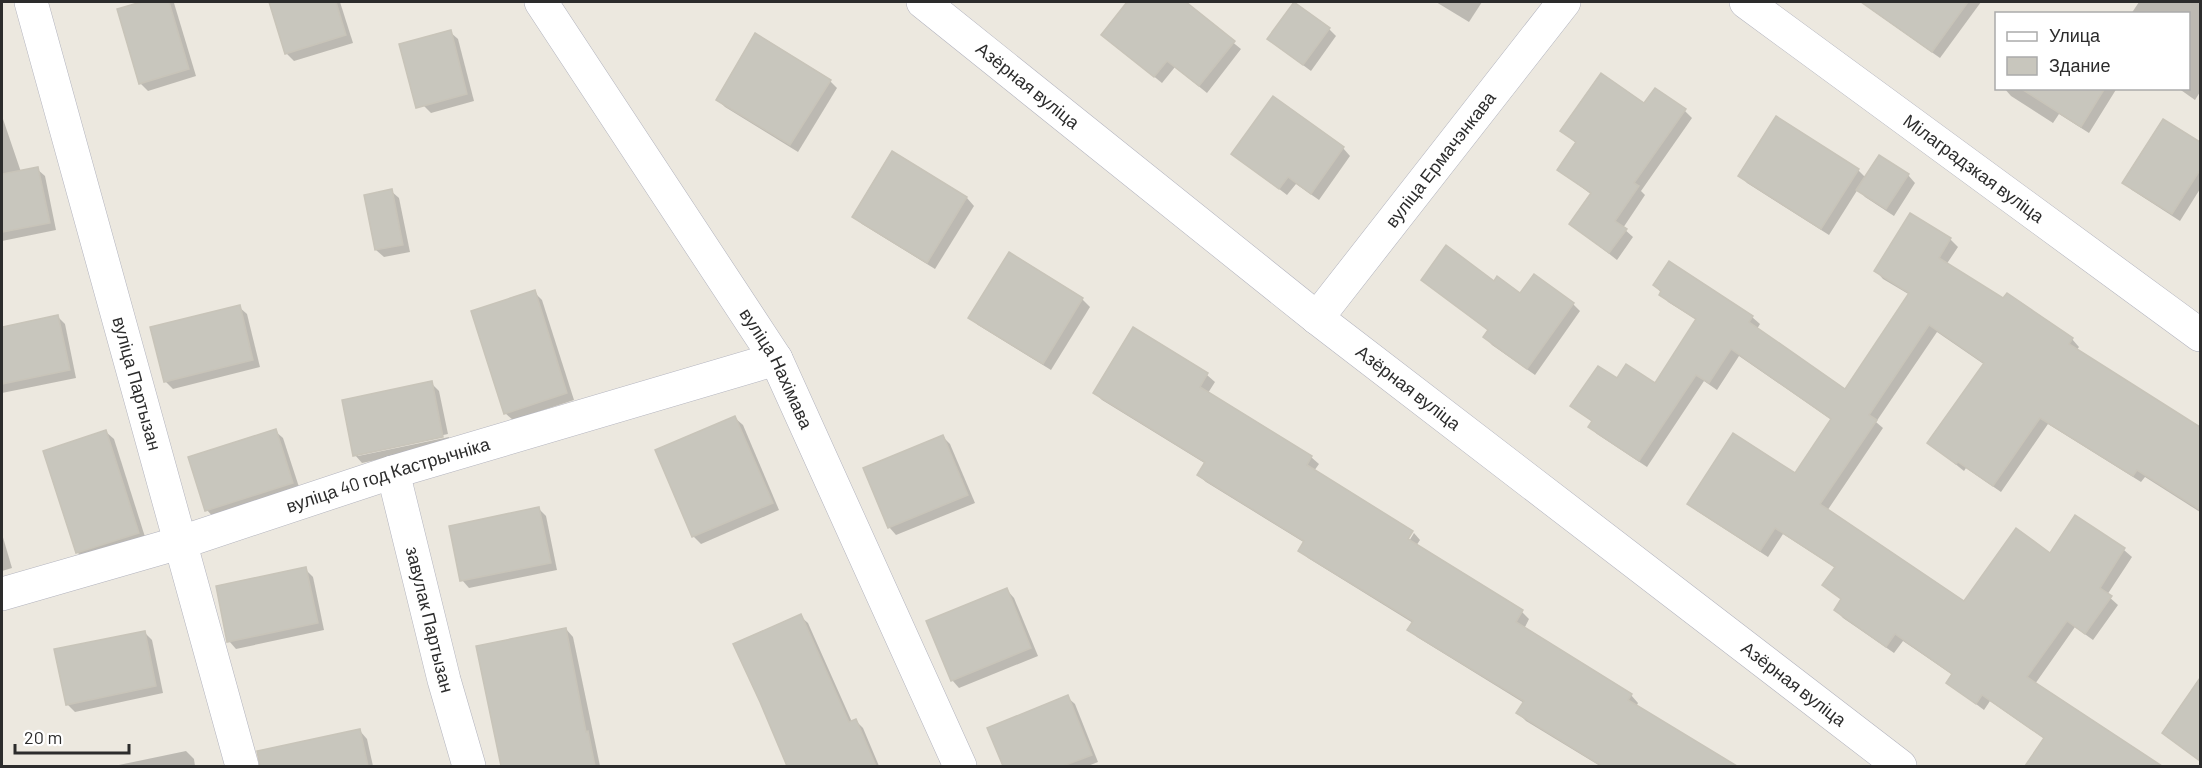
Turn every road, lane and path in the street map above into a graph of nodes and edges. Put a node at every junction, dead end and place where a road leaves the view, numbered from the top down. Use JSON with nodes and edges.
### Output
{"nodes":[{"id":1,"x":31,"y":2,"type":"edge"},
{"id":2,"x":541,"y":2,"type":"edge"},
{"id":3,"x":922,"y":2,"type":"edge"},
{"id":4,"x":1564,"y":2,"type":"edge"},
{"id":5,"x":1746,"y":2,"type":"edge"},
{"id":6,"x":1317,"y":318,"type":"junction"},
{"id":7,"x":2200,"y":335,"type":"edge"},
{"id":8,"x":776,"y":359,"type":"junction"},
{"id":9,"x":393,"y":472,"type":"junction"},
{"id":10,"x":179,"y":543,"type":"junction"},
{"id":11,"x":2,"y":594,"type":"edge"},
{"id":12,"x":242,"y":766,"type":"edge"},
{"id":13,"x":469,"y":766,"type":"edge"},
{"id":14,"x":960,"y":766,"type":"edge"},
{"id":15,"x":1900,"y":766,"type":"edge"}],
"edges":[{"from":1,"to":10,"type":"street","name":"вуліца Партызан"},
{"from":2,"to":8,"type":"street","name":"вуліца Нахімава"},
{"from":3,"to":6,"type":"street","name":"Азёрная вуліца"},
{"from":4,"to":6,"type":"street","name":"вуліца Ермачэнкава"},
{"from":5,"to":7,"type":"street","name":"Мілаградзкая вуліца"},
{"from":6,"to":15,"type":"street","name":"Азёрная вуліца"},
{"from":8,"to":9,"type":"street","name":"вуліца 40 год Кастрычніка"},
{"from":8,"to":14,"type":"street","name":"вуліца Нахімава"},
{"from":9,"to":10,"type":"street","name":"вуліца 40 год Кастрычніка"},
{"from":9,"to":13,"type":"street","name":"завулак Партызан"},
{"from":10,"to":11,"type":"street","name":"вуліца 40 год Кастрычніка"},
{"from":10,"to":12,"type":"street","name":"вуліца Партызан"}]}
